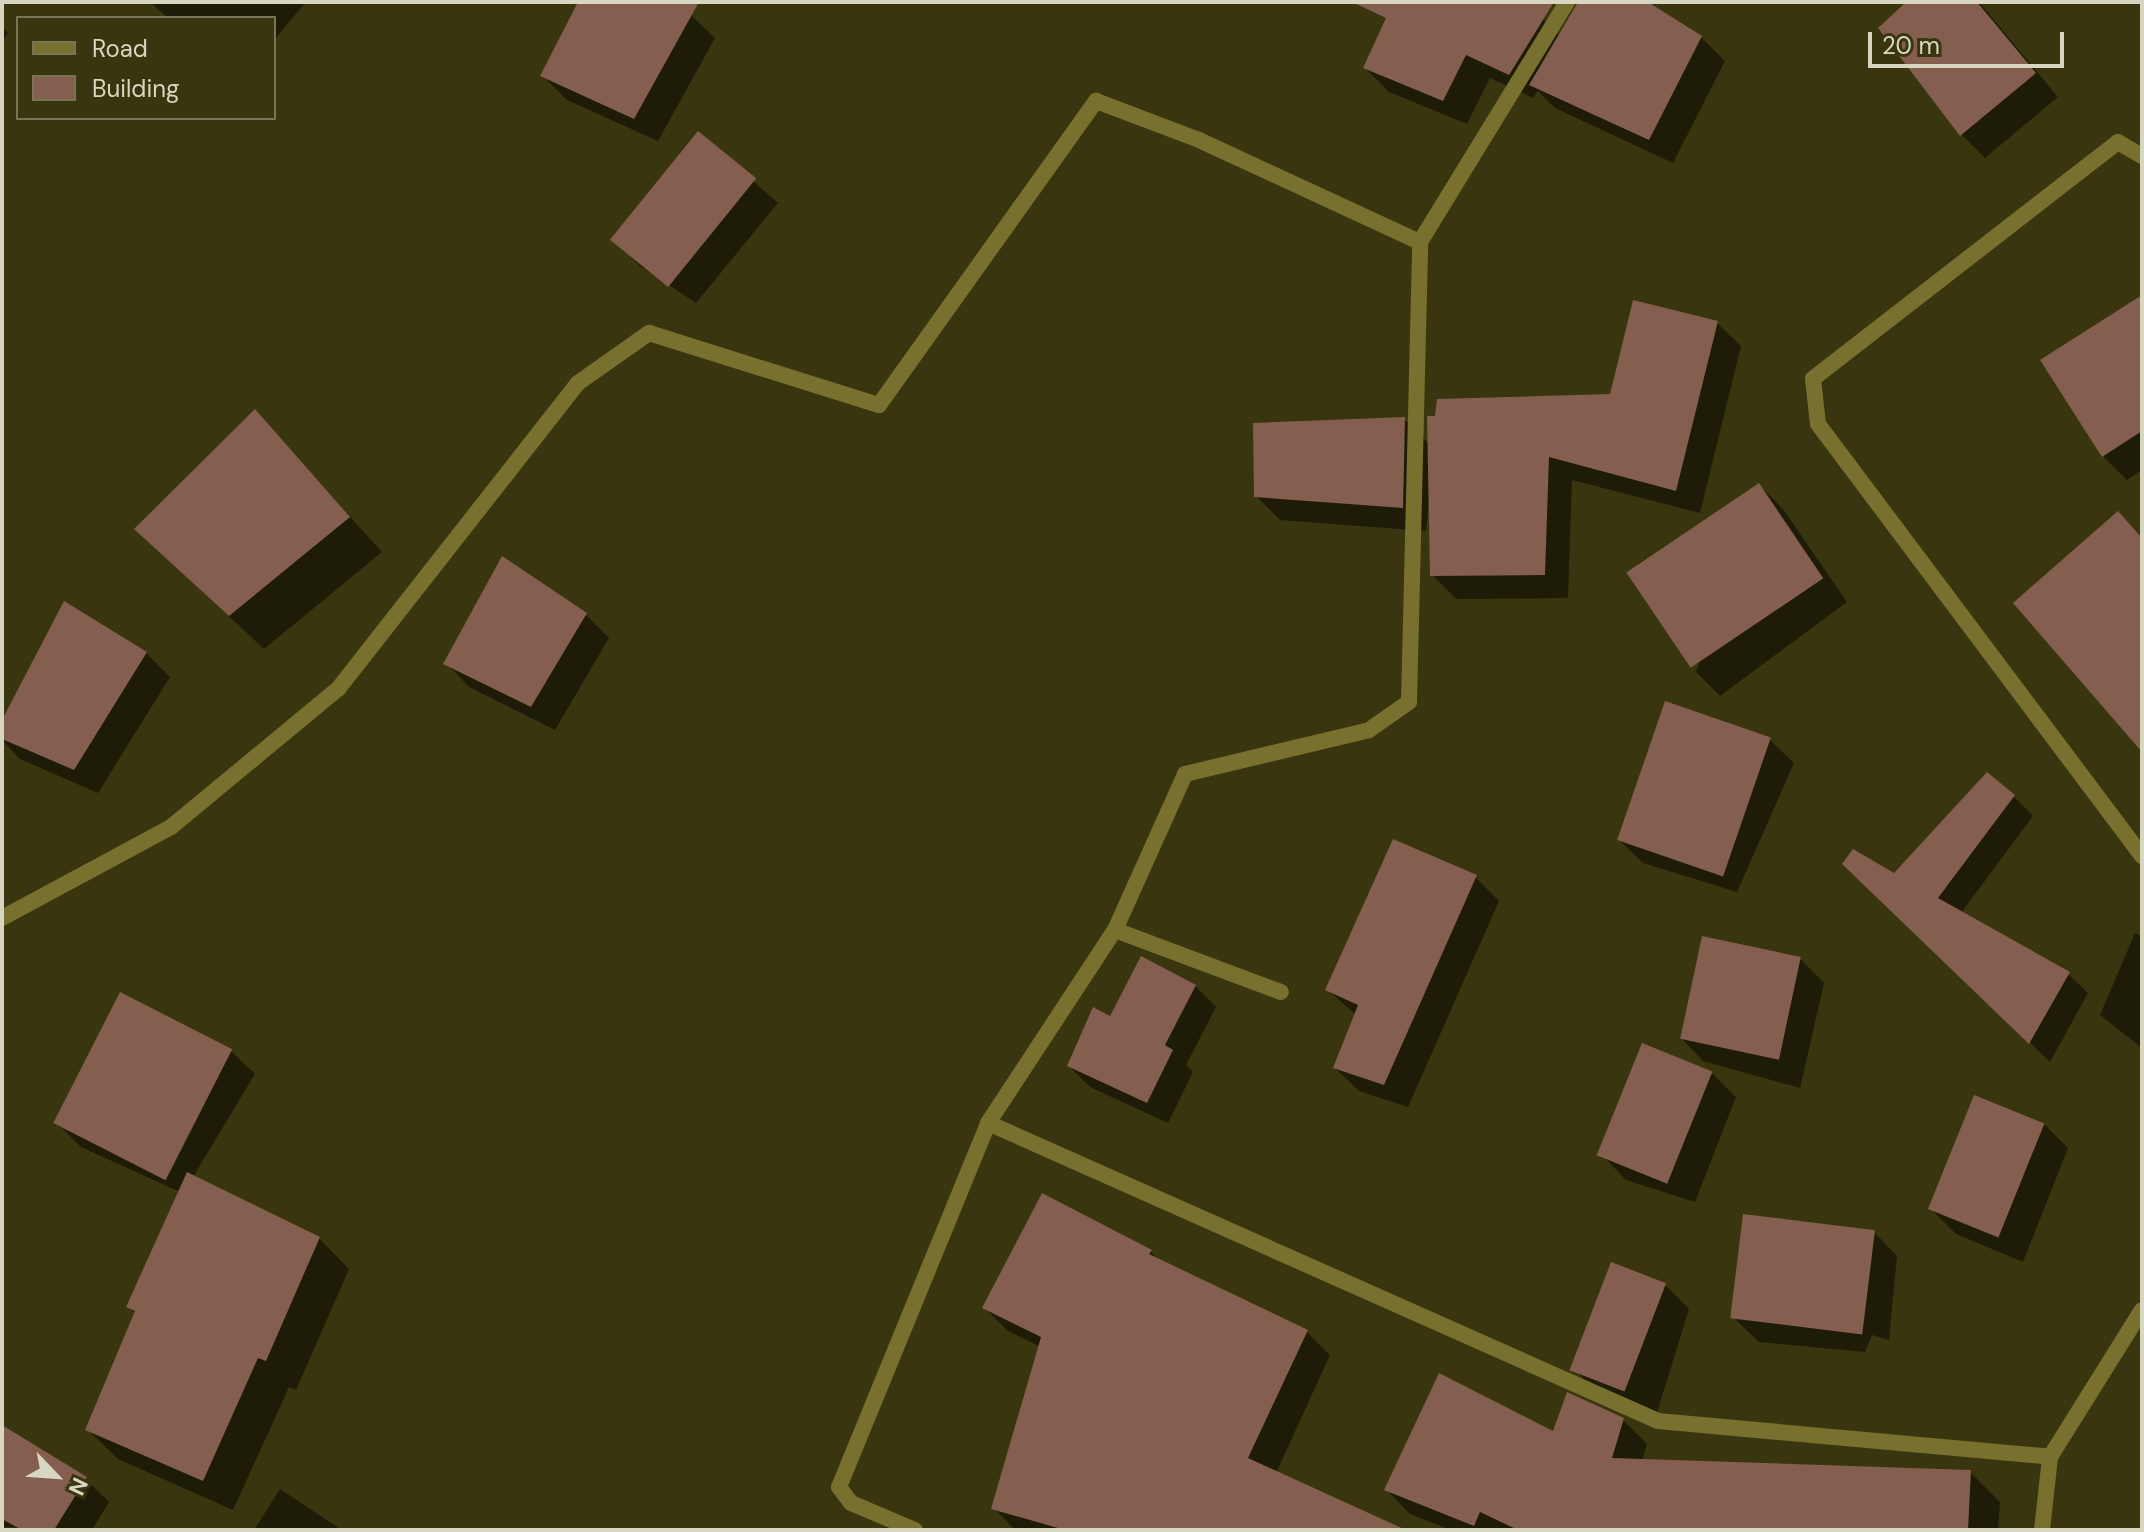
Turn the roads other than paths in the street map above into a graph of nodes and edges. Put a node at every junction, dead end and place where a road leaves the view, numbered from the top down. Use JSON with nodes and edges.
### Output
{"nodes":[{"id":1,"x":1567,"y":2,"type":"edge"},
{"id":2,"x":2142,"y":156,"type":"edge"},
{"id":3,"x":1420,"y":242,"type":"junction"},
{"id":4,"x":2142,"y":856,"type":"edge"},
{"id":5,"x":2,"y":918,"type":"edge"},
{"id":6,"x":1115,"y":930,"type":"junction"},
{"id":7,"x":1281,"y":992,"type":"dead end"},
{"id":8,"x":988,"y":1123,"type":"junction"},
{"id":9,"x":2142,"y":1310,"type":"edge"},
{"id":10,"x":2050,"y":1457,"type":"junction"},
{"id":11,"x":915,"y":1530,"type":"edge"},
{"id":12,"x":2042,"y":1530,"type":"edge"}],
"edges":[{"from":1,"to":3,"type":"street"},
{"from":2,"to":4,"type":"street"},
{"from":3,"to":5,"type":"street"},
{"from":3,"to":6,"type":"street"},
{"from":6,"to":7,"type":"street"},
{"from":6,"to":8,"type":"street"},
{"from":8,"to":10,"type":"street"},
{"from":8,"to":11,"type":"street"},
{"from":9,"to":10,"type":"street"},
{"from":10,"to":12,"type":"street"}]}
